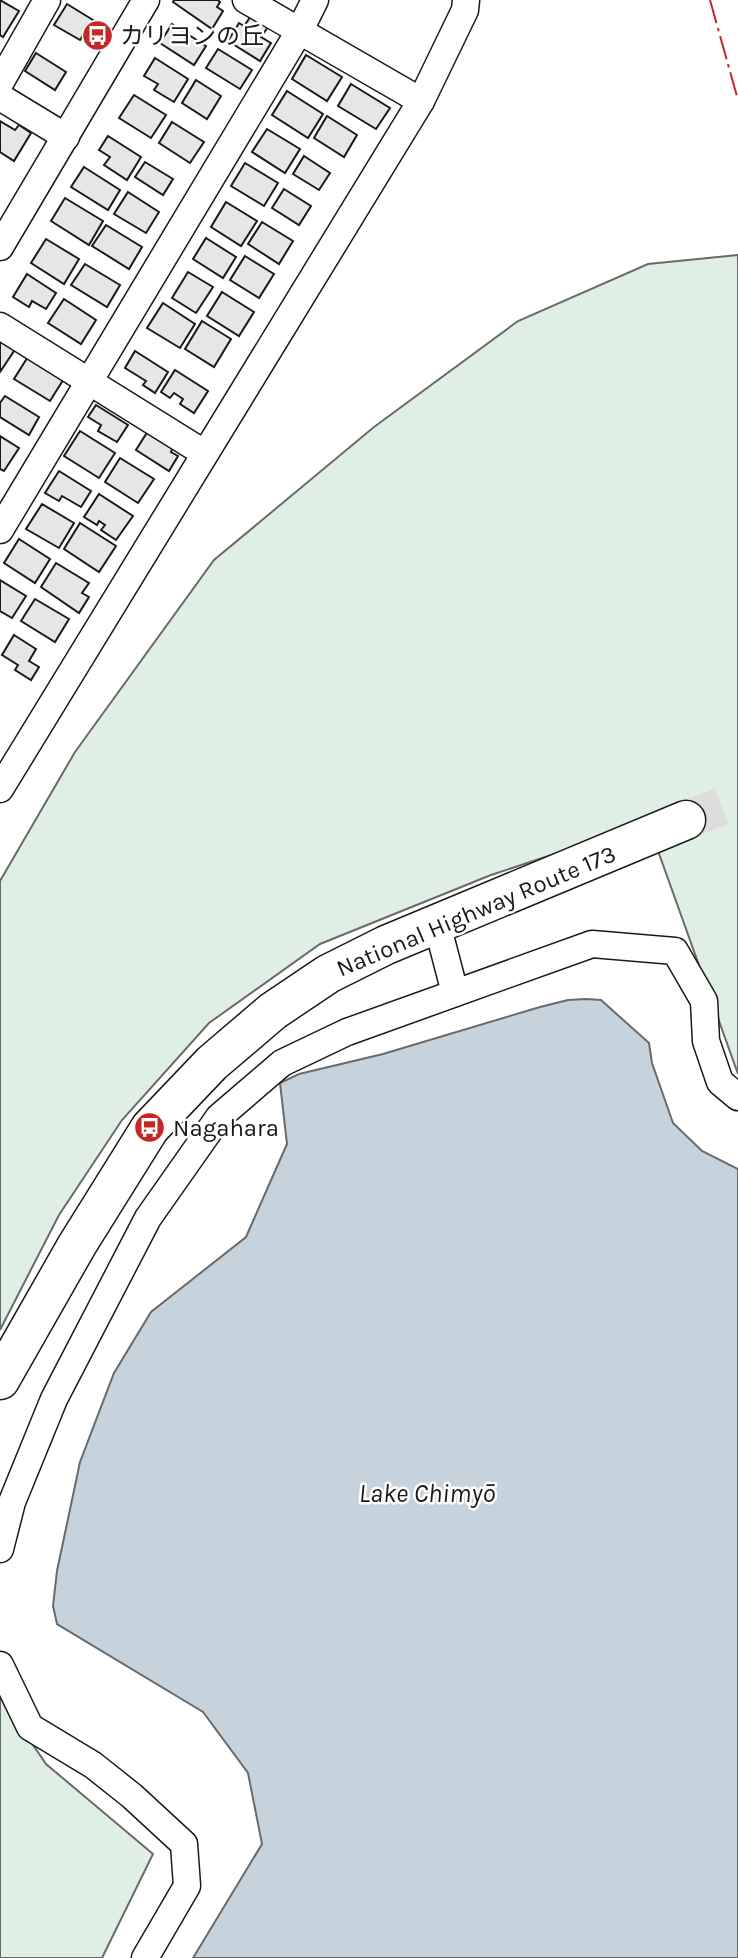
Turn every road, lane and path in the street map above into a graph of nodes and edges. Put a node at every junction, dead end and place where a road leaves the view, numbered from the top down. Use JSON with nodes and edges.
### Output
{"nodes":[{"id":1,"x":47,"y":0,"type":"edge"},
{"id":2,"x":146,"y":0,"type":"edge"},
{"id":3,"x":246,"y":0,"type":"edge"},
{"id":4,"x":315,"y":0,"type":"edge"},
{"id":5,"x":466,"y":0,"type":"edge"},
{"id":6,"x":300,"y":30,"type":"junction"},
{"id":7,"x":0,"y":83,"type":"edge"},
{"id":8,"x":0,"y":97,"type":"edge"},
{"id":9,"x":421,"y":101,"type":"junction"},
{"id":10,"x":66,"y":137,"type":"junction"},
{"id":11,"x":0,"y":247,"type":"edge"},
{"id":12,"x":0,"y":326,"type":"edge"},
{"id":13,"x":90,"y":383,"type":"junction"},
{"id":14,"x":204,"y":453,"type":"junction"},
{"id":15,"x":0,"y":530,"type":"edge"},
{"id":16,"x":0,"y":789,"type":"edge"},
{"id":17,"x":686,"y":820,"type":"tunnel mouth"},
{"id":18,"x":437,"y":924,"type":"junction"},
{"id":19,"x":455,"y":993,"type":"junction"},
{"id":20,"x":738,"y":1097,"type":"edge"},
{"id":21,"x":0,"y":1380,"type":"edge"},
{"id":22,"x":0,"y":1549,"type":"edge"},
{"id":23,"x":0,"y":1665,"type":"edge"},
{"id":24,"x":145,"y":1958,"type":"edge"}],
"edges":[{"from":1,"to":7,"type":"street"},
{"from":2,"to":10,"type":"street"},
{"from":3,"to":6,"type":"street"},
{"from":4,"to":6,"type":"street"},
{"from":5,"to":9,"type":"street"},
{"from":6,"to":9,"type":"street"},
{"from":6,"to":13,"type":"street"},
{"from":8,"to":10,"type":"street"},
{"from":9,"to":14,"type":"street"},
{"from":10,"to":11,"type":"street"},
{"from":12,"to":13,"type":"street"},
{"from":13,"to":14,"type":"street"},
{"from":13,"to":15,"type":"street"},
{"from":14,"to":16,"type":"street"},
{"from":17,"to":18,"type":"highway","name":"National Highway Route 173"},
{"from":18,"to":19,"type":"street"},
{"from":18,"to":21,"type":"highway","name":"National Highway Route 173"},
{"from":19,"to":20,"type":"street"},
{"from":19,"to":22,"type":"street"},
{"from":23,"to":24,"type":"street"}]}
